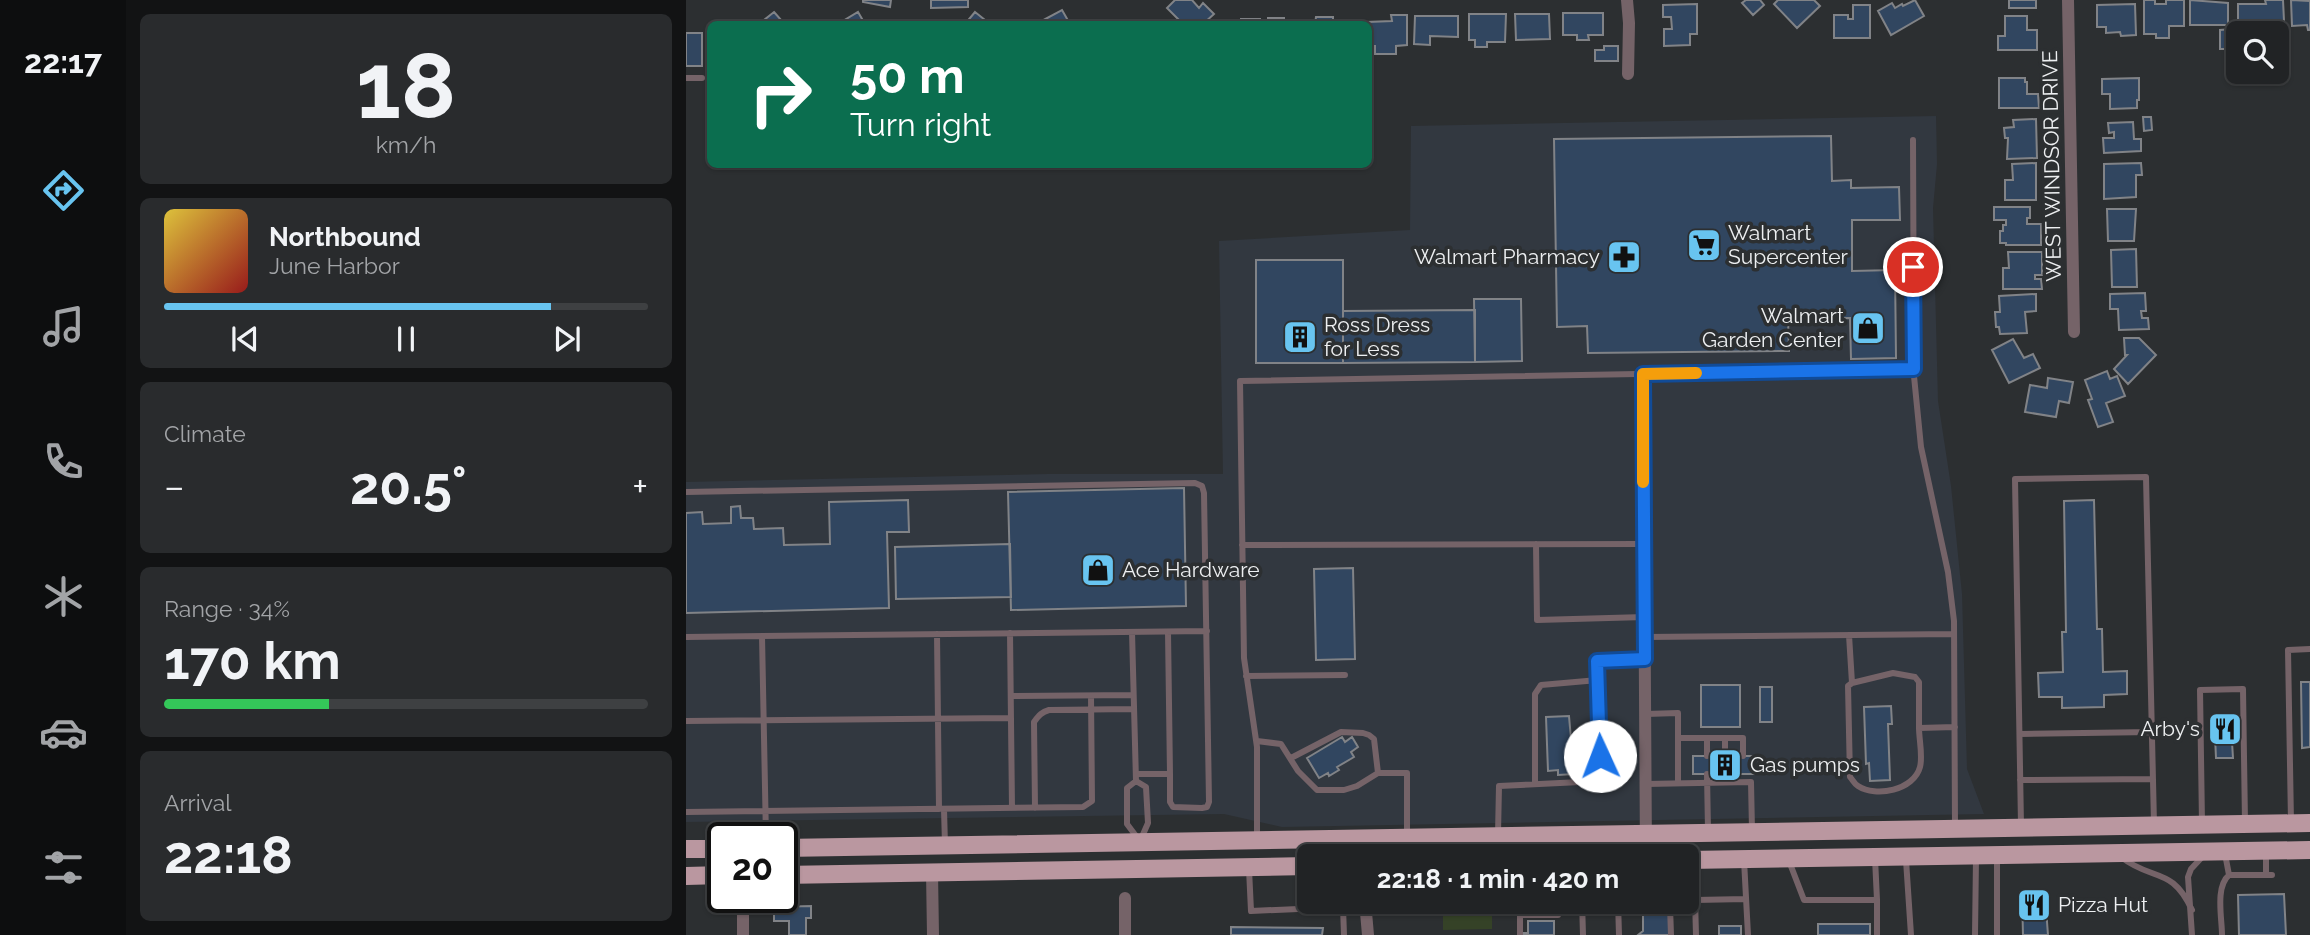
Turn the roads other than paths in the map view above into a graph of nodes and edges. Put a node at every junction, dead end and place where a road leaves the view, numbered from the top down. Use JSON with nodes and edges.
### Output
{"nodes":[{"id":1,"x":1627,"y":0,"type":"edge"},
{"id":2,"x":2068,"y":0,"type":"edge"},
{"id":3,"x":1628,"y":74,"type":"dead end"},
{"id":4,"x":686,"y":78,"type":"edge"},
{"id":5,"x":702,"y":78,"type":"dead end"},
{"id":6,"x":1913,"y":140,"type":"dead end"},
{"id":7,"x":2074,"y":332,"type":"dead end"},
{"id":8,"x":1914,"y":369,"type":"junction"},
{"id":9,"x":1643,"y":374,"type":"junction"},
{"id":10,"x":686,"y":492,"type":"edge"},
{"id":11,"x":1536,"y":544,"type":"junction"},
{"id":12,"x":1643,"y":544,"type":"junction"},
{"id":13,"x":1242,"y":545,"type":"junction"},
{"id":14,"x":1645,"y":617,"type":"junction"},
{"id":15,"x":1208,"y":631,"type":"junction"},
{"id":16,"x":1132,"y":632,"type":"junction"},
{"id":17,"x":1168,"y":632,"type":"junction"},
{"id":18,"x":1010,"y":633,"type":"junction"},
{"id":19,"x":937,"y":634,"type":"junction"},
{"id":20,"x":1954,"y":634,"type":"junction"},
{"id":21,"x":1849,"y":635,"type":"junction"},
{"id":22,"x":762,"y":636,"type":"junction"},
{"id":23,"x":1645,"y":636,"type":"junction"},
{"id":24,"x":686,"y":637,"type":"edge"},
{"id":25,"x":2310,"y":649,"type":"edge"},
{"id":26,"x":1645,"y":659,"type":"junction"},
{"id":27,"x":1345,"y":675,"type":"dead end"},
{"id":28,"x":1246,"y":676,"type":"junction"},
{"id":29,"x":1598,"y":680,"type":"junction"},
{"id":30,"x":1852,"y":683,"type":"junction"},
{"id":31,"x":1133,"y":695,"type":"junction"},
{"id":32,"x":1011,"y":696,"type":"junction"},
{"id":33,"x":1091,"y":696,"type":"junction"},
{"id":34,"x":1091,"y":709,"type":"junction"},
{"id":35,"x":1133,"y":709,"type":"junction"},
{"id":36,"x":1645,"y":714,"type":"junction"},
{"id":37,"x":938,"y":718,"type":"junction"},
{"id":38,"x":1011,"y":718,"type":"junction"},
{"id":39,"x":764,"y":719,"type":"junction"},
{"id":40,"x":686,"y":721,"type":"edge"},
{"id":41,"x":1955,"y":727,"type":"junction"},
{"id":42,"x":1919,"y":728,"type":"junction"},
{"id":43,"x":2152,"y":732,"type":"junction"},
{"id":44,"x":2020,"y":734,"type":"junction"},
{"id":45,"x":1678,"y":738,"type":"junction"},
{"id":46,"x":1707,"y":738,"type":"junction"},
{"id":47,"x":1725,"y":738,"type":"junction"},
{"id":48,"x":1257,"y":741,"type":"junction"},
{"id":49,"x":1707,"y":756,"type":"dead end"},
{"id":50,"x":1725,"y":756,"type":"dead end"},
{"id":51,"x":1743,"y":756,"type":"dead end"},
{"id":52,"x":1291,"y":758,"type":"junction"},
{"id":53,"x":1378,"y":773,"type":"junction"},
{"id":54,"x":1170,"y":774,"type":"junction"},
{"id":55,"x":1707,"y":774,"type":"dead end"},
{"id":56,"x":1726,"y":774,"type":"dead end"},
{"id":57,"x":1743,"y":774,"type":"dead end"},
{"id":58,"x":1136,"y":778,"type":"junction"},
{"id":59,"x":2153,"y":779,"type":"junction"},
{"id":60,"x":2021,"y":780,"type":"junction"},
{"id":61,"x":1743,"y":782,"type":"junction"},
{"id":62,"x":1646,"y":783,"type":"junction"},
{"id":63,"x":1678,"y":783,"type":"junction"},
{"id":64,"x":1707,"y":783,"type":"junction"},
{"id":65,"x":1725,"y":783,"type":"junction"},
{"id":66,"x":1535,"y":784,"type":"junction"},
{"id":67,"x":1035,"y":807,"type":"junction"},
{"id":68,"x":1012,"y":808,"type":"junction"},
{"id":69,"x":942,"y":809,"type":"junction"},
{"id":70,"x":765,"y":811,"type":"junction"},
{"id":71,"x":686,"y":812,"type":"edge"},
{"id":72,"x":765,"y":822,"type":"edge"},
{"id":73,"x":2310,"y":823,"type":"edge"},
{"id":74,"x":2291,"y":824,"type":"junction"},
{"id":75,"x":2202,"y":825,"type":"junction"},
{"id":76,"x":2245,"y":825,"type":"junction"},
{"id":77,"x":2154,"y":826,"type":"junction"},
{"id":78,"x":2022,"y":828,"type":"junction"},
{"id":79,"x":1955,"y":829,"type":"junction"},
{"id":80,"x":1752,"y":832,"type":"junction"},
{"id":81,"x":1708,"y":833,"type":"junction"},
{"id":82,"x":1646,"y":834,"type":"junction"},
{"id":83,"x":1498,"y":836,"type":"junction"},
{"id":84,"x":1407,"y":838,"type":"junction"},
{"id":85,"x":1257,"y":840,"type":"junction"},
{"id":86,"x":1140,"y":841,"type":"junction"},
{"id":87,"x":1646,"y":844,"type":"edge"},
{"id":88,"x":945,"y":845,"type":"junction"},
{"id":89,"x":798,"y":848,"type":"edge"},
{"id":90,"x":686,"y":849,"type":"edge"},
{"id":91,"x":707,"y":849,"type":"edge"},
{"id":92,"x":2309,"y":850,"type":"edge"},
{"id":93,"x":2266,"y":851,"type":"junction"},
{"id":94,"x":2213,"y":852,"type":"junction"},
{"id":95,"x":2117,"y":853,"type":"junction"},
{"id":96,"x":1997,"y":855,"type":"junction"},
{"id":97,"x":1976,"y":856,"type":"junction"},
{"id":98,"x":1875,"y":857,"type":"junction"},
{"id":99,"x":1906,"y":857,"type":"junction"},
{"id":100,"x":1788,"y":859,"type":"junction"},
{"id":101,"x":1699,"y":860,"type":"edge"},
{"id":102,"x":1744,"y":860,"type":"junction"},
{"id":103,"x":1297,"y":866,"type":"edge"},
{"id":104,"x":1249,"y":867,"type":"junction"},
{"id":105,"x":1141,"y":869,"type":"junction"},
{"id":106,"x":932,"y":872,"type":"junction"},
{"id":107,"x":707,"y":875,"type":"edge"},
{"id":108,"x":798,"y":875,"type":"edge"},
{"id":109,"x":2229,"y":875,"type":"junction"},
{"id":110,"x":686,"y":876,"type":"edge"},
{"id":111,"x":1125,"y":898,"type":"dead end"},
{"id":112,"x":1746,"y":899,"type":"junction"},
{"id":113,"x":1699,"y":900,"type":"edge"},
{"id":114,"x":1877,"y":900,"type":"junction"},
{"id":115,"x":1297,"y":909,"type":"edge"},
{"id":116,"x":2192,"y":909,"type":"junction"},
{"id":117,"x":743,"y":913,"type":"edge"},
{"id":118,"x":1343,"y":914,"type":"edge"},
{"id":119,"x":1367,"y":914,"type":"edge"},
{"id":120,"x":1558,"y":914,"type":"edge"},
{"id":121,"x":1582,"y":914,"type":"edge"},
{"id":122,"x":1618,"y":914,"type":"edge"},
{"id":123,"x":1671,"y":914,"type":"edge"},
{"id":124,"x":1695,"y":914,"type":"edge"},
{"id":125,"x":1520,"y":915,"type":"joint"},
{"id":126,"x":743,"y":935,"type":"edge"},
{"id":127,"x":933,"y":935,"type":"edge"},
{"id":128,"x":1125,"y":935,"type":"edge"},
{"id":129,"x":1344,"y":935,"type":"edge"},
{"id":130,"x":1368,"y":935,"type":"edge"},
{"id":131,"x":1520,"y":935,"type":"edge"},
{"id":132,"x":1583,"y":935,"type":"edge"},
{"id":133,"x":1619,"y":935,"type":"edge"},
{"id":134,"x":1671,"y":935,"type":"edge"},
{"id":135,"x":1696,"y":935,"type":"edge"},
{"id":136,"x":1748,"y":935,"type":"edge"},
{"id":137,"x":1877,"y":935,"type":"edge"},
{"id":138,"x":1911,"y":935,"type":"edge"},
{"id":139,"x":1975,"y":935,"type":"edge"},
{"id":140,"x":1997,"y":935,"type":"edge"},
{"id":141,"x":2192,"y":935,"type":"edge"},
{"id":142,"x":2222,"y":935,"type":"edge"}],
"edges":[{"from":1,"to":3,"type":"street"},
{"from":2,"to":7,"type":"street","name":"WEST WINDSOR DRIVE"},
{"from":4,"to":5,"type":"lane"},
{"from":6,"to":8,"type":"lane"},
{"from":8,"to":9,"type":"lane"},
{"from":8,"to":20,"type":"lane"},
{"from":9,"to":12,"type":"street"},
{"from":9,"to":13,"type":"lane"},
{"from":10,"to":15,"type":"lane"},
{"from":11,"to":12,"type":"lane"},
{"from":11,"to":13,"type":"lane"},
{"from":11,"to":14,"type":"lane"},
{"from":12,"to":14,"type":"street"},
{"from":13,"to":28,"type":"lane"},
{"from":14,"to":23,"type":"street"},
{"from":15,"to":17,"type":"lane"},
{"from":15,"to":54,"type":"lane"},
{"from":16,"to":17,"type":"lane"},
{"from":16,"to":18,"type":"lane"},
{"from":16,"to":31,"type":"lane"},
{"from":17,"to":54,"type":"lane"},
{"from":18,"to":19,"type":"lane"},
{"from":18,"to":32,"type":"lane"},
{"from":19,"to":22,"type":"lane"},
{"from":19,"to":37,"type":"lane"},
{"from":20,"to":21,"type":"lane"},
{"from":20,"to":41,"type":"lane"},
{"from":21,"to":23,"type":"lane"},
{"from":21,"to":30,"type":"lane"},
{"from":22,"to":24,"type":"lane"},
{"from":22,"to":39,"type":"lane"},
{"from":23,"to":26,"type":"street"},
{"from":25,"to":74,"type":"lane"},
{"from":26,"to":29,"type":"lane"},
{"from":26,"to":36,"type":"street"},
{"from":27,"to":28,"type":"lane"},
{"from":28,"to":48,"type":"lane"},
{"from":29,"to":66,"type":"lane"},
{"from":29,"to":66,"type":"lane"},
{"from":30,"to":42,"type":"lane"},
{"from":30,"to":42,"type":"lane"},
{"from":31,"to":33,"type":"lane"},
{"from":31,"to":35,"type":"lane"},
{"from":32,"to":33,"type":"lane"},
{"from":32,"to":38,"type":"lane"},
{"from":33,"to":34,"type":"lane"},
{"from":34,"to":35,"type":"lane"},
{"from":34,"to":67,"type":"lane"},
{"from":34,"to":67,"type":"lane"},
{"from":35,"to":58,"type":"lane"},
{"from":36,"to":45,"type":"lane"},
{"from":36,"to":62,"type":"street"},
{"from":37,"to":38,"type":"lane"},
{"from":37,"to":39,"type":"lane"},
{"from":37,"to":69,"type":"lane"},
{"from":38,"to":68,"type":"lane"},
{"from":39,"to":40,"type":"lane"},
{"from":39,"to":70,"type":"lane"},
{"from":41,"to":42,"type":"lane"},
{"from":41,"to":79,"type":"lane"},
{"from":43,"to":44,"type":"lane"},
{"from":43,"to":44,"type":"lane"},
{"from":43,"to":59,"type":"lane"},
{"from":44,"to":60,"type":"lane"},
{"from":45,"to":46,"type":"lane"},
{"from":45,"to":63,"type":"lane"},
{"from":46,"to":47,"type":"lane"},
{"from":46,"to":49,"type":"lane"},
{"from":47,"to":50,"type":"lane"},
{"from":47,"to":51,"type":"lane"},
{"from":48,"to":52,"type":"lane"},
{"from":48,"to":85,"type":"lane"},
{"from":52,"to":53,"type":"lane"},
{"from":52,"to":53,"type":"lane"},
{"from":53,"to":84,"type":"lane"},
{"from":54,"to":58,"type":"lane"},
{"from":55,"to":64,"type":"lane"},
{"from":56,"to":65,"type":"lane"},
{"from":57,"to":61,"type":"lane"},
{"from":58,"to":86,"type":"lane"},
{"from":58,"to":86,"type":"lane"},
{"from":59,"to":60,"type":"lane"},
{"from":59,"to":77,"type":"lane"},
{"from":60,"to":78,"type":"lane"},
{"from":61,"to":65,"type":"lane"},
{"from":61,"to":80,"type":"lane"},
{"from":62,"to":63,"type":"lane"},
{"from":62,"to":82,"type":"street"},
{"from":63,"to":64,"type":"lane"},
{"from":64,"to":65,"type":"lane"},
{"from":64,"to":81,"type":"lane"},
{"from":66,"to":83,"type":"lane"},
{"from":67,"to":68,"type":"lane"},
{"from":68,"to":69,"type":"lane"},
{"from":69,"to":70,"type":"lane"},
{"from":69,"to":88,"type":"lane"},
{"from":70,"to":71,"type":"lane"},
{"from":70,"to":72,"type":"lane"},
{"from":73,"to":74,"type":"main road"},
{"from":74,"to":76,"type":"main road"},
{"from":75,"to":76,"type":"main road"},
{"from":75,"to":76,"type":"lane"},
{"from":75,"to":77,"type":"main road"},
{"from":77,"to":78,"type":"main road"},
{"from":78,"to":79,"type":"main road"},
{"from":79,"to":80,"type":"main road"},
{"from":79,"to":99,"type":"main road"},
{"from":80,"to":81,"type":"main road"},
{"from":81,"to":82,"type":"main road"},
{"from":82,"to":83,"type":"main road"},
{"from":82,"to":87,"type":"street"},
{"from":83,"to":84,"type":"main road"},
{"from":84,"to":85,"type":"main road"},
{"from":85,"to":86,"type":"main road"},
{"from":86,"to":88,"type":"main road"},
{"from":86,"to":105,"type":"main road"},
{"from":88,"to":89,"type":"main road"},
{"from":90,"to":91,"type":"main road"},
{"from":92,"to":93,"type":"main road"},
{"from":93,"to":94,"type":"main road"},
{"from":93,"to":109,"type":"lane"},
{"from":94,"to":95,"type":"main road"},
{"from":94,"to":109,"type":"lane"},
{"from":94,"to":116,"type":"lane"},
{"from":95,"to":96,"type":"main road"},
{"from":95,"to":116,"type":"lane"},
{"from":96,"to":97,"type":"main road"},
{"from":96,"to":140,"type":"lane"},
{"from":97,"to":99,"type":"main road"},
{"from":97,"to":139,"type":"lane"},
{"from":98,"to":99,"type":"main road"},
{"from":98,"to":100,"type":"main road"},
{"from":98,"to":114,"type":"lane"},
{"from":99,"to":138,"type":"lane"},
{"from":100,"to":102,"type":"main road"},
{"from":100,"to":114,"type":"lane"},
{"from":101,"to":102,"type":"main road"},
{"from":102,"to":112,"type":"lane"},
{"from":103,"to":104,"type":"main road"},
{"from":104,"to":105,"type":"main road"},
{"from":104,"to":115,"type":"lane"},
{"from":105,"to":106,"type":"main road"},
{"from":106,"to":108,"type":"main road"},
{"from":106,"to":127,"type":"street"},
{"from":107,"to":110,"type":"main road"},
{"from":109,"to":142,"type":"lane"},
{"from":111,"to":128,"type":"street"},
{"from":112,"to":113,"type":"lane"},
{"from":112,"to":136,"type":"lane"},
{"from":114,"to":137,"type":"lane"},
{"from":116,"to":141,"type":"lane"},
{"from":117,"to":126,"type":"street"},
{"from":118,"to":129,"type":"lane"},
{"from":119,"to":130,"type":"street"},
{"from":120,"to":125,"type":"lane"},
{"from":121,"to":132,"type":"lane"},
{"from":122,"to":133,"type":"lane"},
{"from":123,"to":134,"type":"lane"},
{"from":124,"to":135,"type":"lane"},
{"from":125,"to":131,"type":"lane"}]}
